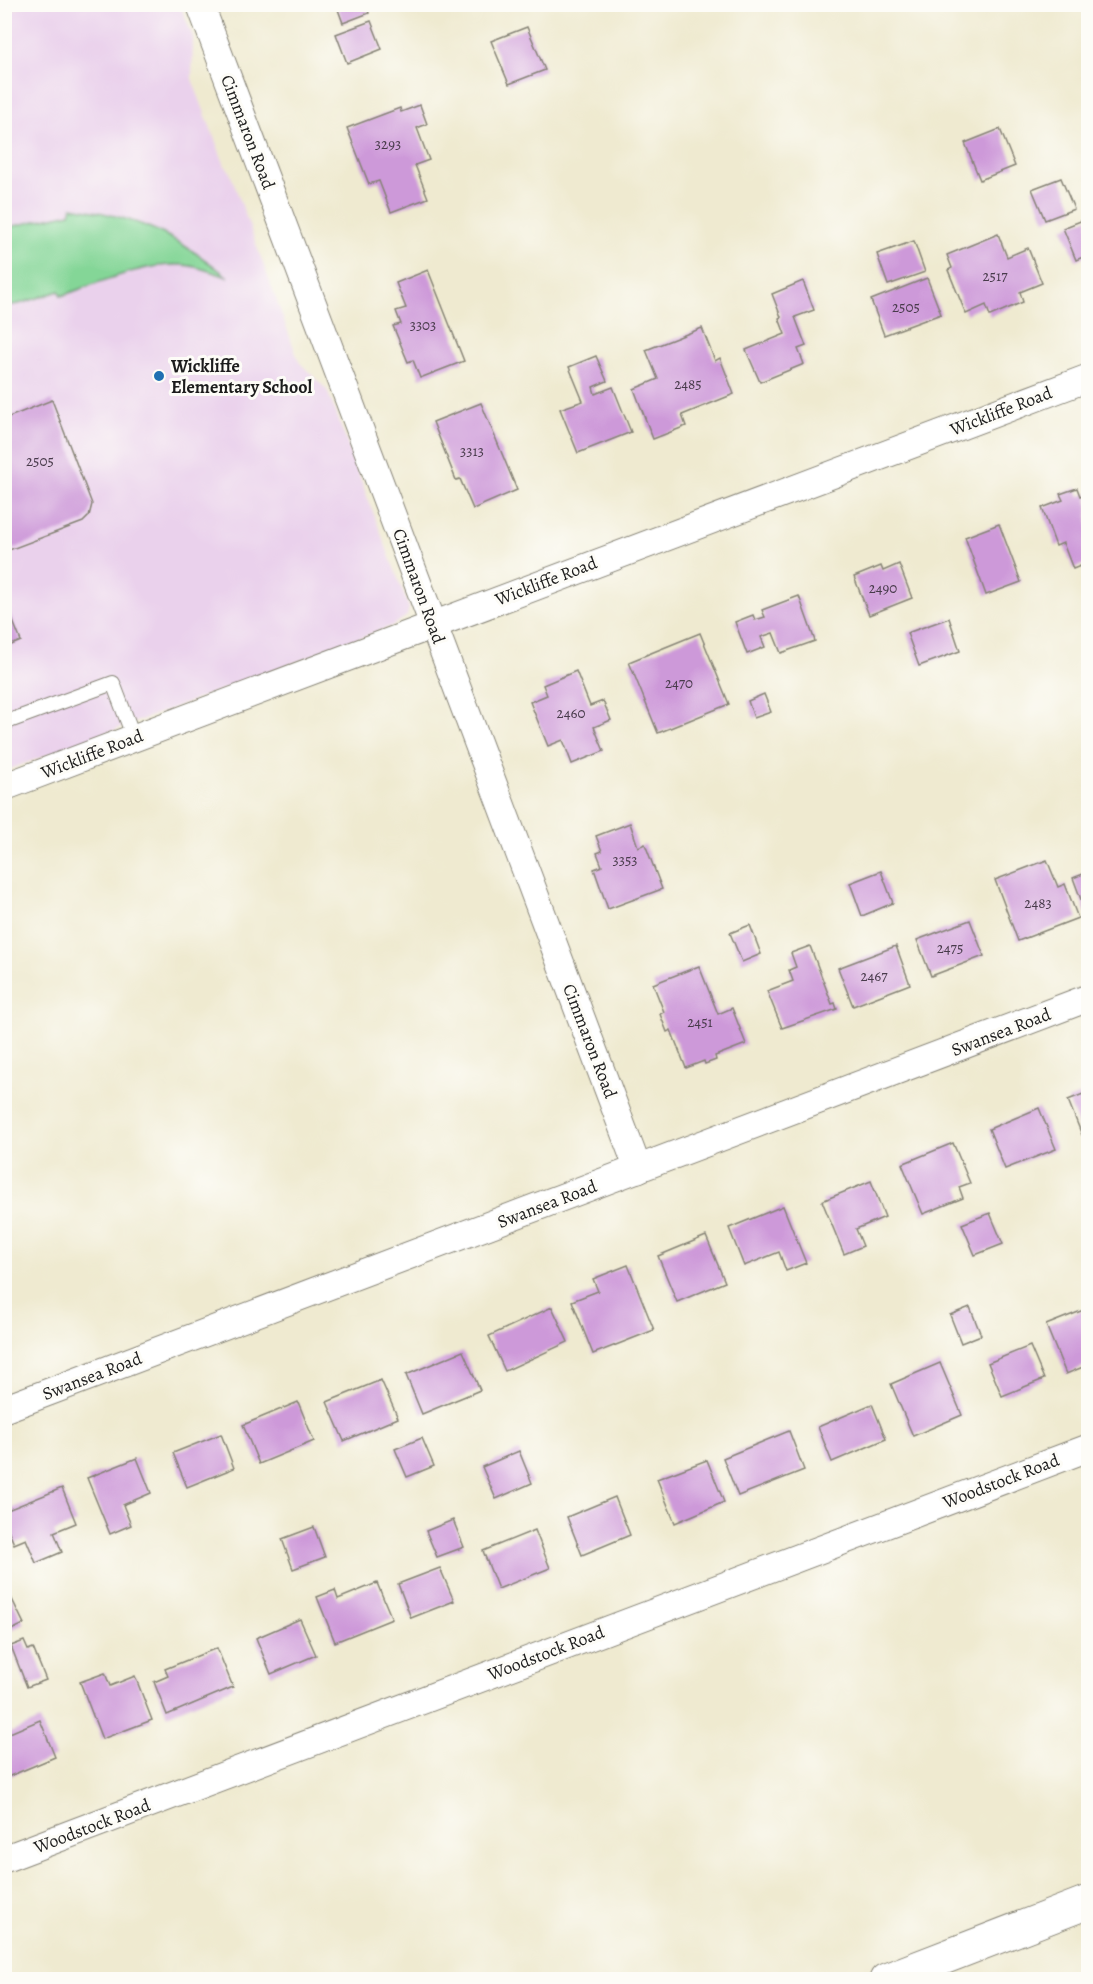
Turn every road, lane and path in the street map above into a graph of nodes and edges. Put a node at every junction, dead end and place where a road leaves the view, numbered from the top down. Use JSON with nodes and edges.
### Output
{"nodes":[{"id":1,"x":200,"y":4,"type":"edge"},
{"id":2,"x":1089,"y":378,"type":"edge"},
{"id":3,"x":433,"y":624,"type":"junction"},
{"id":4,"x":4,"y":723,"type":"edge"},
{"id":5,"x":134,"y":738,"type":"junction"},
{"id":6,"x":4,"y":787,"type":"edge"},
{"id":7,"x":1089,"y":998,"type":"edge"},
{"id":8,"x":638,"y":1168,"type":"junction"},
{"id":9,"x":4,"y":1409,"type":"edge"},
{"id":10,"x":1089,"y":1448,"type":"edge"},
{"id":11,"x":4,"y":1859,"type":"edge"},
{"id":12,"x":1089,"y":1902,"type":"edge"},
{"id":13,"x":885,"y":1980,"type":"edge"}],
"edges":[{"from":1,"to":3,"type":"street","name":"Cimmaron Road"},
{"from":2,"to":3,"type":"street","name":"Wickliffe Road"},
{"from":3,"to":5,"type":"street","name":"Wickliffe Road"},
{"from":3,"to":8,"type":"street","name":"Cimmaron Road"},
{"from":4,"to":5,"type":"lane"},
{"from":5,"to":6,"type":"street","name":"Wickliffe Road"},
{"from":7,"to":8,"type":"street","name":"Swansea Road"},
{"from":8,"to":9,"type":"street","name":"Swansea Road"},
{"from":10,"to":11,"type":"street","name":"Woodstock Road"},
{"from":12,"to":13,"type":"street"}]}
